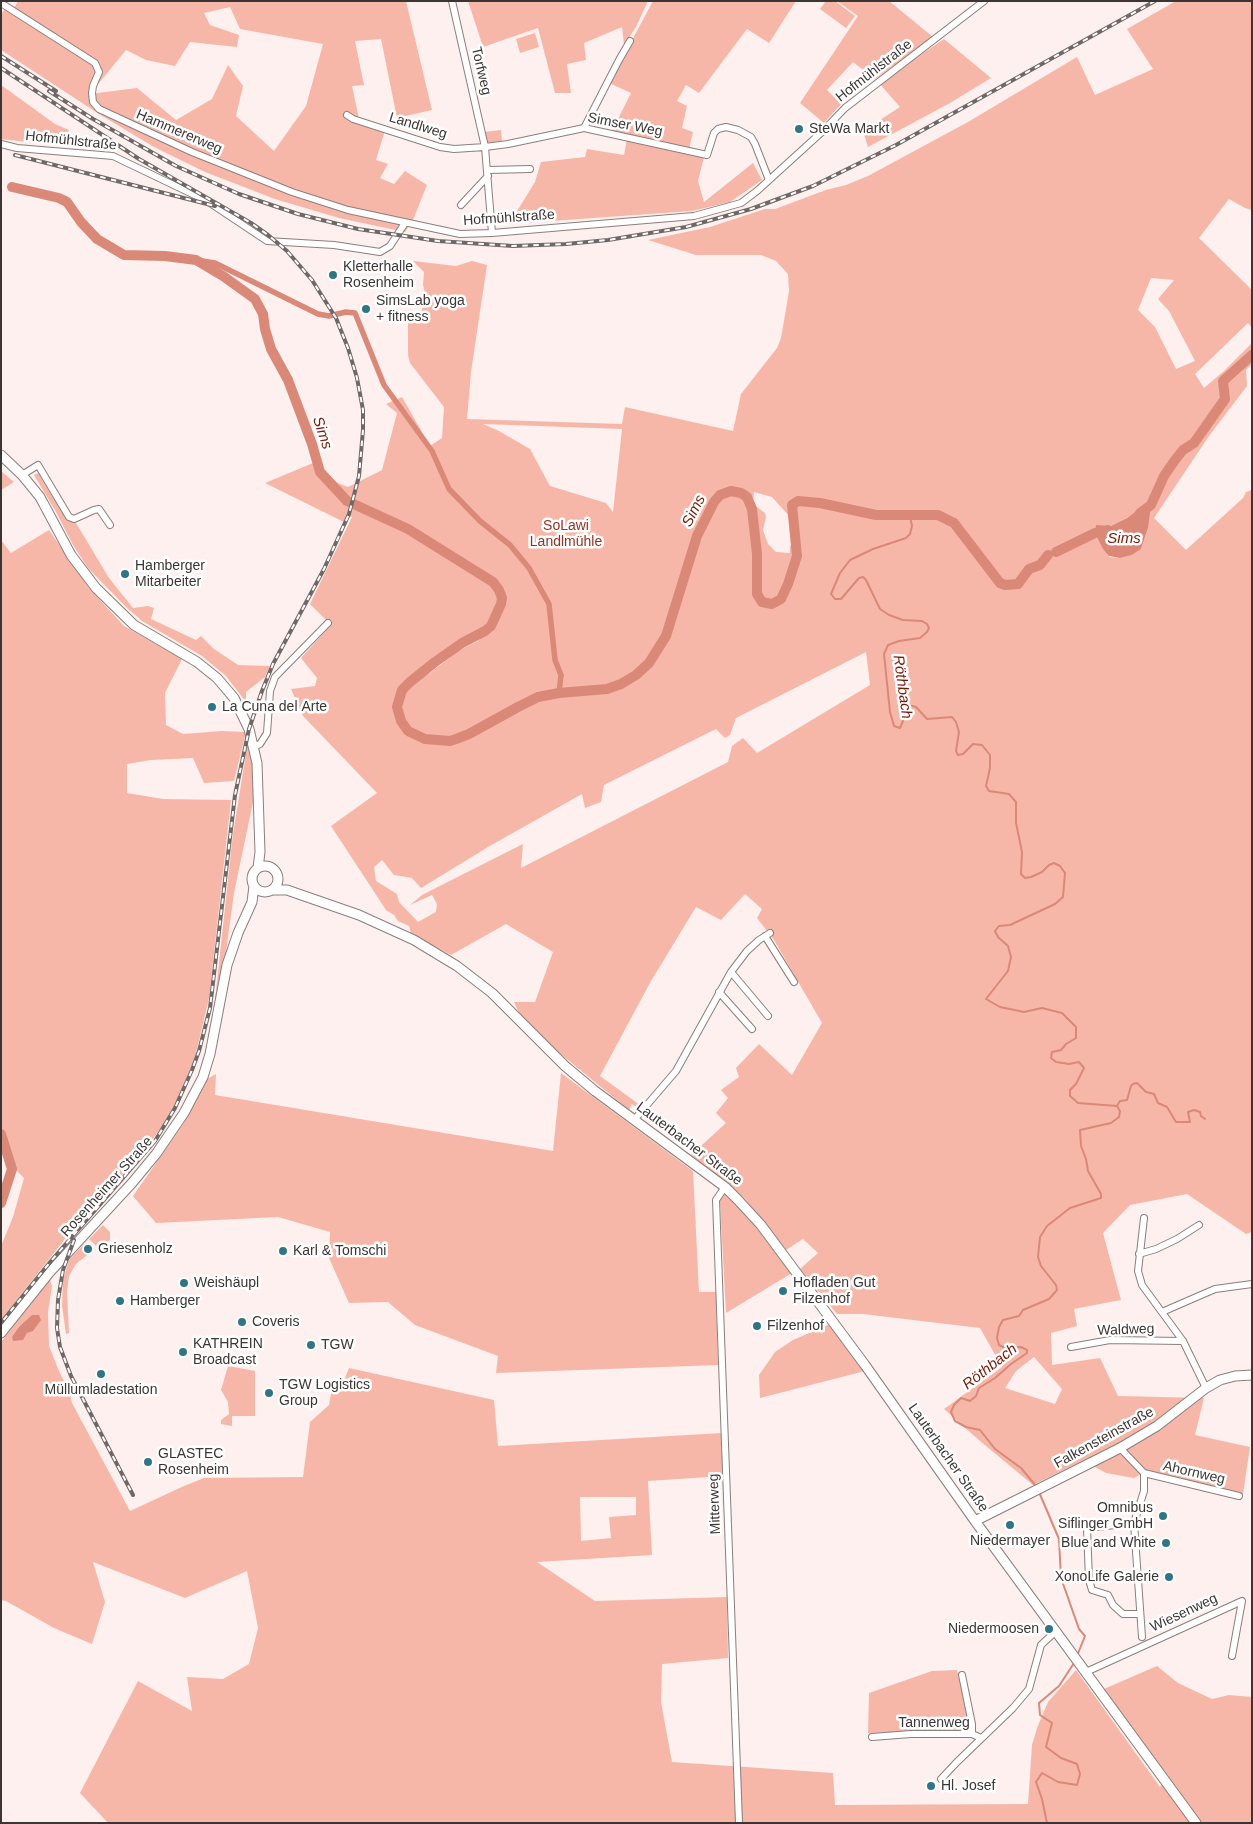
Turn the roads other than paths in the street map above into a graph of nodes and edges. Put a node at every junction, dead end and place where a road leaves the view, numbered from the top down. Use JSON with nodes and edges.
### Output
{"nodes":[{"id":1,"x":452,"y":1,"type":"edge"},
{"id":2,"x":984,"y":1,"type":"edge"},
{"id":3,"x":1,"y":3,"type":"edge"},
{"id":4,"x":630,"y":41,"type":"dead end"},
{"id":5,"x":347,"y":114,"type":"dead end"},
{"id":6,"x":584,"y":128,"type":"junction"},
{"id":7,"x":1,"y":144,"type":"edge"},
{"id":8,"x":485,"y":146,"type":"junction"},
{"id":9,"x":530,"y":169,"type":"dead end"},
{"id":10,"x":488,"y":173,"type":"junction"},
{"id":11,"x":769,"y":180,"type":"junction"},
{"id":12,"x":461,"y":205,"type":"dead end"},
{"id":13,"x":404,"y":223,"type":"junction"},
{"id":14,"x":492,"y":233,"type":"junction"},
{"id":15,"x":1,"y":455,"type":"edge"},
{"id":16,"x":22,"y":474,"type":"junction"},
{"id":17,"x":110,"y":525,"type":"dead end"},
{"id":18,"x":328,"y":623,"type":"dead end"},
{"id":19,"x":254,"y":747,"type":"junction"},
{"id":20,"x":260,"y":852,"type":"junction"},
{"id":21,"x":268,"y":866,"type":"junction"},
{"id":22,"x":258,"y":868,"type":"junction"},
{"id":23,"x":278,"y":878,"type":"junction"},
{"id":24,"x":254,"y":886,"type":"junction"},
{"id":25,"x":287,"y":890,"type":"junction"},
{"id":26,"x":268,"y":891,"type":"junction"},
{"id":27,"x":252,"y":902,"type":"junction"},
{"id":28,"x":731,"y":972,"type":"junction"},
{"id":29,"x":794,"y":982,"type":"dead end"},
{"id":30,"x":720,"y":992,"type":"junction"},
{"id":31,"x":768,"y":1016,"type":"dead end"},
{"id":32,"x":752,"y":1029,"type":"dead end"},
{"id":33,"x":634,"y":1120,"type":"junction"},
{"id":34,"x":725,"y":1188,"type":"junction"},
{"id":35,"x":1144,"y":1218,"type":"dead end"},
{"id":36,"x":1199,"y":1225,"type":"dead end"},
{"id":37,"x":1139,"y":1254,"type":"junction"},
{"id":38,"x":1252,"y":1284,"type":"edge"},
{"id":39,"x":1162,"y":1312,"type":"junction"},
{"id":40,"x":1,"y":1333,"type":"edge"},
{"id":41,"x":1183,"y":1341,"type":"junction"},
{"id":42,"x":1071,"y":1347,"type":"dead end"},
{"id":43,"x":1252,"y":1375,"type":"edge"},
{"id":44,"x":1206,"y":1388,"type":"junction"},
{"id":45,"x":1120,"y":1448,"type":"junction"},
{"id":46,"x":1144,"y":1473,"type":"junction"},
{"id":47,"x":1239,"y":1496,"type":"dead end"},
{"id":48,"x":975,"y":1520,"type":"junction"},
{"id":49,"x":1134,"y":1523,"type":"junction"},
{"id":50,"x":1140,"y":1614,"type":"junction"},
{"id":51,"x":1056,"y":1631,"type":"junction"},
{"id":52,"x":1142,"y":1637,"type":"dead end"},
{"id":53,"x":1232,"y":1656,"type":"dead end"},
{"id":54,"x":1084,"y":1669,"type":"junction"},
{"id":55,"x":962,"y":1675,"type":"dead end"},
{"id":56,"x":972,"y":1734,"type":"junction"},
{"id":57,"x":872,"y":1737,"type":"dead end"},
{"id":58,"x":981,"y":1738,"type":"junction"},
{"id":59,"x":941,"y":1779,"type":"dead end"},
{"id":60,"x":739,"y":1823,"type":"edge"},
{"id":61,"x":1196,"y":1823,"type":"edge"}],
"edges":[{"from":1,"to":8,"type":"street","name":"Torfweg"},
{"from":2,"to":11,"type":"street","name":"Hofmühlstraße"},
{"from":3,"to":13,"type":"street","name":"Hammererweg"},
{"from":4,"to":6,"type":"street"},
{"from":5,"to":8,"type":"street","name":"Landlweg"},
{"from":6,"to":8,"type":"street","name":"Simser Weg"},
{"from":6,"to":11,"type":"street","name":"Simser Weg"},
{"from":7,"to":13,"type":"street","name":"Hofmühlstraße"},
{"from":8,"to":10,"type":"street"},
{"from":9,"to":10,"type":"street"},
{"from":10,"to":12,"type":"street"},
{"from":10,"to":14,"type":"street"},
{"from":11,"to":14,"type":"street","name":"Hofmühlstraße"},
{"from":13,"to":14,"type":"street","name":"Hofmühlstraße"},
{"from":15,"to":16,"type":"street"},
{"from":16,"to":17,"type":"street"},
{"from":16,"to":19,"type":"street"},
{"from":18,"to":19,"type":"street"},
{"from":19,"to":20,"type":"street"},
{"from":20,"to":21,"type":"street"},
{"from":20,"to":22,"type":"street"},
{"from":21,"to":22,"type":"street"},
{"from":21,"to":23,"type":"street"},
{"from":22,"to":24,"type":"street"},
{"from":23,"to":25,"type":"street"},
{"from":23,"to":26,"type":"street"},
{"from":24,"to":26,"type":"street"},
{"from":24,"to":27,"type":"street","name":"Rosenheimer Straße"},
{"from":25,"to":26,"type":"street","name":"Lauterbacher Straße"},
{"from":25,"to":33,"type":"street","name":"Lauterbacher Straße"},
{"from":26,"to":27,"type":"street","name":"Rosenheimer Straße"},
{"from":27,"to":40,"type":"street","name":"Rosenheimer Straße"},
{"from":28,"to":29,"type":"street"},
{"from":28,"to":30,"type":"street"},
{"from":28,"to":31,"type":"street"},
{"from":30,"to":32,"type":"street"},
{"from":30,"to":33,"type":"street"},
{"from":33,"to":34,"type":"street","name":"Lauterbacher Straße"},
{"from":34,"to":48,"type":"street","name":"Lauterbacher Straße"},
{"from":34,"to":60,"type":"street","name":"Mitterweg"},
{"from":35,"to":37,"type":"street","name":"Waldweg"},
{"from":36,"to":37,"type":"street"},
{"from":37,"to":39,"type":"street","name":"Waldweg"},
{"from":38,"to":39,"type":"street"},
{"from":39,"to":41,"type":"street","name":"Waldweg"},
{"from":41,"to":42,"type":"street","name":"Waldweg"},
{"from":41,"to":44,"type":"street","name":"Waldweg"},
{"from":43,"to":44,"type":"street","name":"Falkensteinstraße"},
{"from":44,"to":45,"type":"street","name":"Falkensteinstraße"},
{"from":45,"to":46,"type":"street"},
{"from":45,"to":48,"type":"street","name":"Falkensteinstraße"},
{"from":46,"to":47,"type":"street","name":"Ahornweg"},
{"from":46,"to":49,"type":"street"},
{"from":48,"to":51,"type":"street","name":"Lauterbacher Straße"},
{"from":49,"to":50,"type":"street"},
{"from":49,"to":50,"type":"street"},
{"from":50,"to":52,"type":"street"},
{"from":51,"to":54,"type":"street","name":"Lauterbacher Straße"},
{"from":51,"to":58,"type":"street","name":"Tannenweg"},
{"from":53,"to":54,"type":"street","name":"Wiesenweg"},
{"from":54,"to":61,"type":"street","name":"Lauterbacher Straße"},
{"from":55,"to":56,"type":"street"},
{"from":56,"to":57,"type":"street","name":"Tannenweg"},
{"from":56,"to":58,"type":"street","name":"Tannenweg"},
{"from":58,"to":59,"type":"street"}]}
